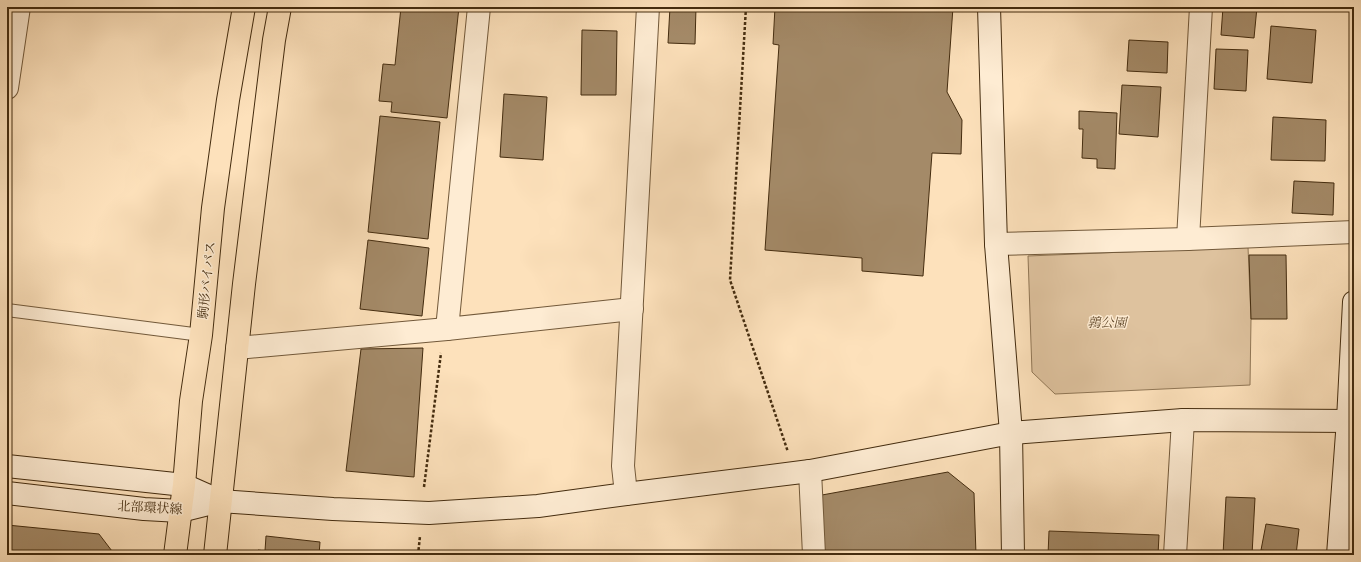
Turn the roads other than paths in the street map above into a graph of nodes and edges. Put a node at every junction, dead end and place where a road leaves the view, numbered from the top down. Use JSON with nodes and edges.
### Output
{"nodes":[{"id":1,"x":20,"y":7,"type":"edge"},
{"id":2,"x":244,"y":7,"type":"edge"},
{"id":3,"x":280,"y":7,"type":"edge"},
{"id":4,"x":479,"y":7,"type":"edge"},
{"id":5,"x":648,"y":7,"type":"edge"},
{"id":6,"x":989,"y":7,"type":"edge"},
{"id":7,"x":1200,"y":7,"type":"edge"},
{"id":8,"x":7,"y":88,"type":"edge"},
{"id":9,"x":1354,"y":232,"type":"edge"},
{"id":10,"x":1188,"y":239,"type":"junction"},
{"id":11,"x":996,"y":244,"type":"junction"},
{"id":12,"x":1354,"y":302,"type":"edge"},
{"id":13,"x":632,"y":309,"type":"junction"},
{"id":14,"x":7,"y":310,"type":"edge"},
{"id":15,"x":447,"y":329,"type":"junction"},
{"id":16,"x":201,"y":335,"type":"junction"},
{"id":17,"x":237,"y":348,"type":"junction"},
{"id":18,"x":1184,"y":420,"type":"junction"},
{"id":19,"x":1351,"y":421,"type":"edge"},
{"id":20,"x":1011,"y":433,"type":"junction"},
{"id":21,"x":7,"y":466,"type":"edge"},
{"id":22,"x":802,"y":472,"type":"junction"},
{"id":23,"x":184,"y":485,"type":"junction"},
{"id":24,"x":7,"y":493,"type":"edge"},
{"id":25,"x":626,"y":494,"type":"junction"},
{"id":26,"x":220,"y":501,"type":"junction"},
{"id":27,"x":180,"y":511,"type":"junction"},
{"id":28,"x":175,"y":555,"type":"edge"},
{"id":29,"x":215,"y":555,"type":"edge"},
{"id":30,"x":814,"y":555,"type":"edge"},
{"id":31,"x":1013,"y":555,"type":"edge"},
{"id":32,"x":1175,"y":555,"type":"edge"},
{"id":33,"x":1338,"y":555,"type":"edge"}],
"edges":[{"from":1,"to":8,"type":"street"},
{"from":2,"to":16,"type":"main road","name":"駒形バイパス"},
{"from":3,"to":17,"type":"main road"},
{"from":4,"to":15,"type":"street"},
{"from":5,"to":13,"type":"street"},
{"from":6,"to":11,"type":"street"},
{"from":7,"to":10,"type":"street"},
{"from":9,"to":10,"type":"street"},
{"from":10,"to":11,"type":"street"},
{"from":11,"to":20,"type":"street"},
{"from":12,"to":19,"type":"street"},
{"from":13,"to":15,"type":"street"},
{"from":13,"to":25,"type":"street"},
{"from":14,"to":16,"type":"lane"},
{"from":15,"to":17,"type":"street"},
{"from":16,"to":23,"type":"main road","name":"駒形バイパス"},
{"from":17,"to":26,"type":"main road"},
{"from":18,"to":19,"type":"street"},
{"from":18,"to":20,"type":"street"},
{"from":18,"to":32,"type":"street"},
{"from":19,"to":33,"type":"street"},
{"from":20,"to":22,"type":"street"},
{"from":20,"to":31,"type":"street"},
{"from":21,"to":23,"type":"street","name":"北部環状線"},
{"from":22,"to":25,"type":"street"},
{"from":22,"to":30,"type":"street"},
{"from":23,"to":26,"type":"street","name":"北部環状線"},
{"from":23,"to":27,"type":"main road","name":"駒形バイパス"},
{"from":24,"to":27,"type":"street","name":"北部環状線"},
{"from":25,"to":26,"type":"street"},
{"from":26,"to":27,"type":"street","name":"北部環状線"},
{"from":26,"to":29,"type":"main road"},
{"from":27,"to":28,"type":"main road","name":"駒形バイパス"}]}
